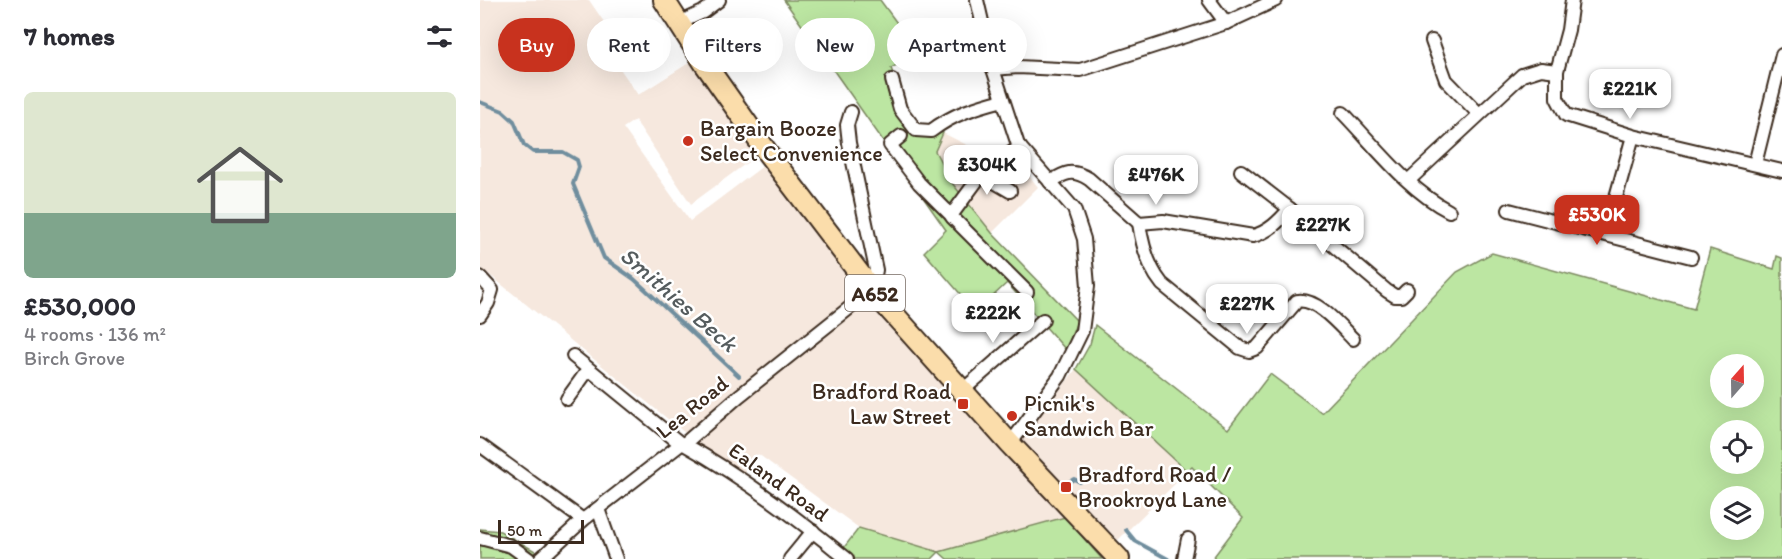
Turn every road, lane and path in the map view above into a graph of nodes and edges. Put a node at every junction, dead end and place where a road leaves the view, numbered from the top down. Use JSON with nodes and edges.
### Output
{"nodes":[{"id":1,"x":664,"y":0,"type":"edge"},
{"id":2,"x":719,"y":0,"type":"edge"},
{"id":3,"x":978,"y":0,"type":"edge"},
{"id":4,"x":1209,"y":0,"type":"edge"},
{"id":5,"x":1276,"y":0,"type":"edge"},
{"id":6,"x":1572,"y":0,"type":"edge"},
{"id":7,"x":982,"y":18,"type":"edge"},
{"id":8,"x":679,"y":23,"type":"junction"},
{"id":9,"x":1226,"y":23,"type":"junction"},
{"id":10,"x":1432,"y":41,"type":"dead end"},
{"id":11,"x":1782,"y":55,"type":"edge"},
{"id":12,"x":1027,"y":67,"type":"edge"},
{"id":13,"x":1557,"y":71,"type":"junction"},
{"id":14,"x":994,"y":72,"type":"edge"},
{"id":15,"x":892,"y":80,"type":"dead end"},
{"id":16,"x":1003,"y":100,"type":"junction"},
{"id":17,"x":851,"y":112,"type":"dead end"},
{"id":18,"x":1343,"y":113,"type":"dead end"},
{"id":19,"x":1479,"y":114,"type":"junction"},
{"id":20,"x":901,"y":136,"type":"dead end"},
{"id":21,"x":1634,"y":136,"type":"junction"},
{"id":22,"x":1020,"y":147,"type":"junction"},
{"id":23,"x":1755,"y":164,"type":"junction"},
{"id":24,"x":1242,"y":171,"type":"dead end"},
{"id":25,"x":1782,"y":171,"type":"edge"},
{"id":26,"x":981,"y":174,"type":"junction"},
{"id":27,"x":1408,"y":181,"type":"junction"},
{"id":28,"x":1050,"y":182,"type":"junction"},
{"id":29,"x":1010,"y":192,"type":"dead end"},
{"id":30,"x":1290,"y":209,"type":"junction"},
{"id":31,"x":1509,"y":210,"type":"dead end"},
{"id":32,"x":1449,"y":211,"type":"dead end"},
{"id":33,"x":952,"y":216,"type":"junction"},
{"id":34,"x":1139,"y":223,"type":"junction"},
{"id":35,"x":1606,"y":233,"type":"junction"},
{"id":36,"x":1691,"y":257,"type":"dead end"},
{"id":37,"x":480,"y":278,"type":"edge"},
{"id":38,"x":872,"y":290,"type":"junction"},
{"id":39,"x":1407,"y":290,"type":"dead end"},
{"id":40,"x":1027,"y":292,"type":"dead end"},
{"id":41,"x":480,"y":315,"type":"edge"},
{"id":42,"x":1043,"y":320,"type":"dead end"},
{"id":43,"x":1353,"y":339,"type":"dead end"},
{"id":44,"x":573,"y":356,"type":"dead end"},
{"id":45,"x":588,"y":370,"type":"junction"},
{"id":46,"x":963,"y":390,"type":"junction"},
{"id":47,"x":567,"y":399,"type":"dead end"},
{"id":48,"x":682,"y":444,"type":"junction"},
{"id":49,"x":1010,"y":444,"type":"junction"},
{"id":50,"x":480,"y":445,"type":"edge"},
{"id":51,"x":598,"y":508,"type":"junction"},
{"id":52,"x":583,"y":520,"type":"junction"},
{"id":53,"x":813,"y":531,"type":"junction"},
{"id":54,"x":480,"y":538,"type":"edge"},
{"id":55,"x":1188,"y":539,"type":"dead end"},
{"id":56,"x":529,"y":559,"type":"edge"},
{"id":57,"x":540,"y":559,"type":"edge"},
{"id":58,"x":616,"y":559,"type":"edge"},
{"id":59,"x":790,"y":559,"type":"edge"},
{"id":60,"x":847,"y":559,"type":"edge"},
{"id":61,"x":1119,"y":559,"type":"edge"},
{"id":62,"x":1184,"y":559,"type":"edge"}],
"edges":[{"from":1,"to":8,"type":"main road","number":"A652"},
{"from":2,"to":8,"type":"street"},
{"from":3,"to":7,"type":"street"},
{"from":4,"to":9,"type":"street"},
{"from":5,"to":9,"type":"street"},
{"from":6,"to":13,"type":"street"},
{"from":8,"to":38,"type":"main road","number":"A652"},
{"from":9,"to":12,"type":"street"},
{"from":10,"to":19,"type":"street"},
{"from":11,"to":23,"type":"street"},
{"from":13,"to":19,"type":"street"},
{"from":13,"to":21,"type":"street"},
{"from":14,"to":16,"type":"street"},
{"from":15,"to":16,"type":"street"},
{"from":16,"to":22,"type":"street"},
{"from":17,"to":38,"type":"street"},
{"from":18,"to":27,"type":"street"},
{"from":19,"to":27,"type":"street"},
{"from":20,"to":33,"type":"street"},
{"from":21,"to":23,"type":"street"},
{"from":21,"to":35,"type":"street"},
{"from":22,"to":26,"type":"street"},
{"from":22,"to":28,"type":"street"},
{"from":23,"to":25,"type":"street"},
{"from":24,"to":30,"type":"street"},
{"from":26,"to":29,"type":"street"},
{"from":26,"to":33,"type":"street"},
{"from":27,"to":32,"type":"street"},
{"from":28,"to":34,"type":"street"},
{"from":28,"to":49,"type":"street"},
{"from":30,"to":34,"type":"street"},
{"from":30,"to":39,"type":"street"},
{"from":31,"to":35,"type":"street"},
{"from":33,"to":40,"type":"street"},
{"from":34,"to":43,"type":"street"},
{"from":35,"to":36,"type":"street"},
{"from":37,"to":41,"type":"street"},
{"from":38,"to":46,"type":"main road","number":"A652"},
{"from":38,"to":48,"type":"street","name":"Lea Road"},
{"from":42,"to":46,"type":"street"},
{"from":44,"to":45,"type":"street","name":"Ealand Road"},
{"from":45,"to":47,"type":"street"},
{"from":45,"to":48,"type":"street","name":"Ealand Road"},
{"from":46,"to":49,"type":"main road","number":"A652"},
{"from":48,"to":51,"type":"street","name":"Lea Road"},
{"from":48,"to":53,"type":"street","name":"Ealand Road"},
{"from":49,"to":61,"type":"main road","number":"A652"},
{"from":50,"to":52,"type":"street"},
{"from":51,"to":52,"type":"street","name":"Lea Road"},
{"from":51,"to":58,"type":"street"},
{"from":52,"to":57,"type":"street","name":"Lea Road"},
{"from":53,"to":59,"type":"street"},
{"from":53,"to":60,"type":"street","name":"Ealand Road"},
{"from":54,"to":56,"type":"street"},
{"from":55,"to":62,"type":"street"}]}
